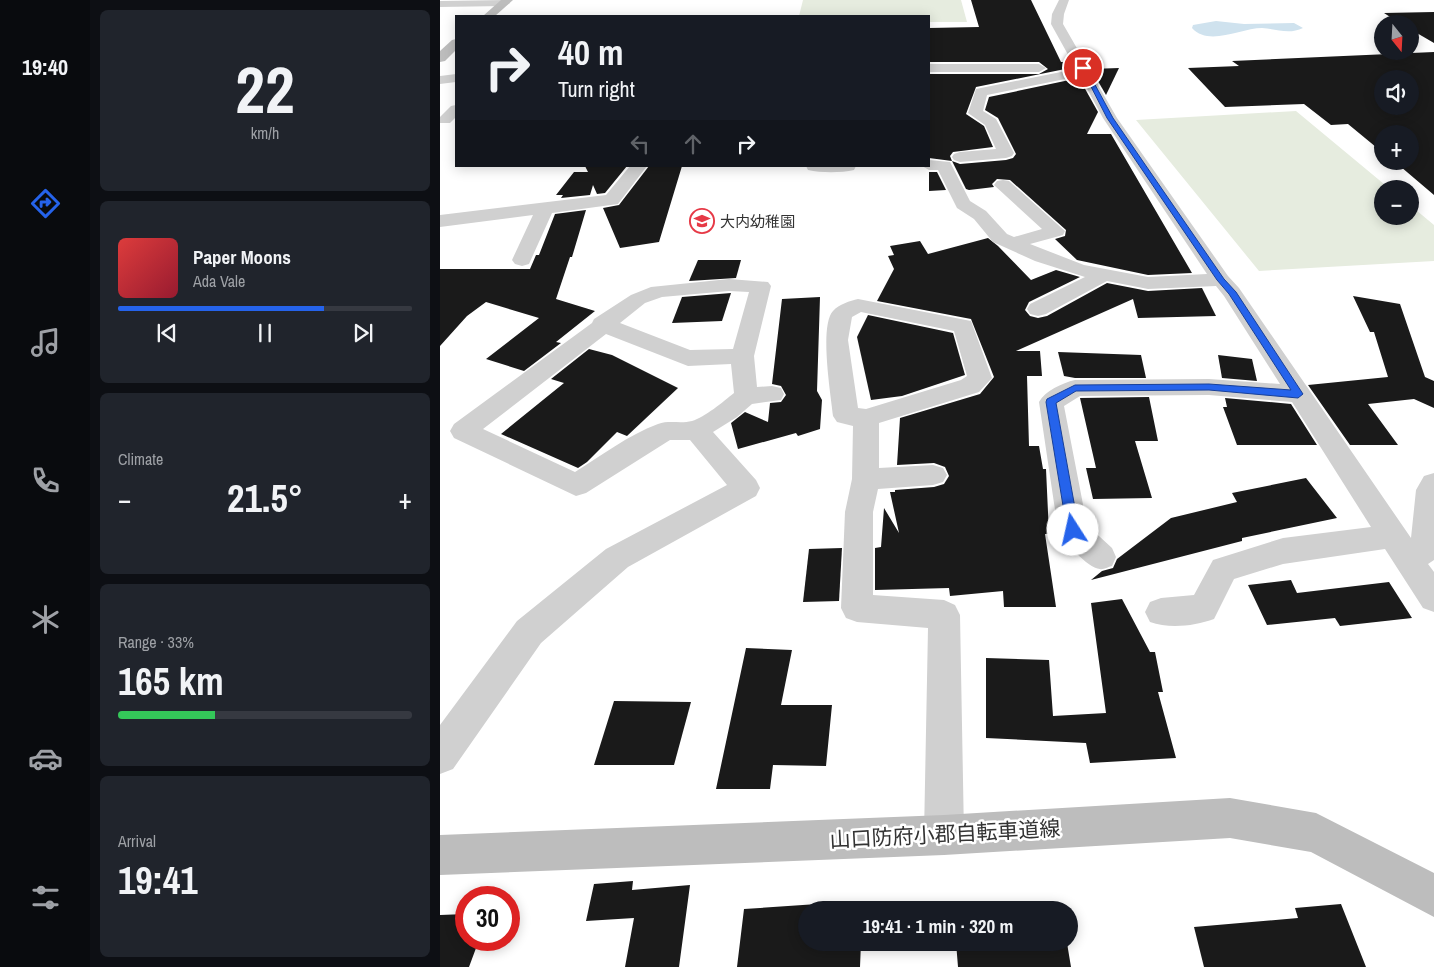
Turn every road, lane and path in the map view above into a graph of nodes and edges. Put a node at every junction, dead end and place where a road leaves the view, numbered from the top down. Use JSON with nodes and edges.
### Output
{"nodes":[{"id":1,"x":1064,"y":0,"type":"edge"},
{"id":2,"x":507,"y":1,"type":"edge"},
{"id":3,"x":440,"y":4,"type":"edge"},
{"id":4,"x":489,"y":15,"type":"edge"},
{"id":5,"x":455,"y":45,"type":"edge"},
{"id":6,"x":440,"y":58,"type":"edge"},
{"id":7,"x":930,"y":68,"type":"edge"},
{"id":8,"x":1084,"y":70,"type":"junction"},
{"id":9,"x":455,"y":78,"type":"edge"},
{"id":10,"x":440,"y":80,"type":"edge"},
{"id":11,"x":455,"y":110,"type":"edge"},
{"id":12,"x":445,"y":120,"type":"dead end"},
{"id":13,"x":960,"y":157,"type":"dead end"},
{"id":14,"x":930,"y":165,"type":"edge"},
{"id":15,"x":638,"y":167,"type":"edge"},
{"id":16,"x":1033,"y":190,"type":"dead end"},
{"id":17,"x":545,"y":208,"type":"junction"},
{"id":18,"x":440,"y":221,"type":"edge"},
{"id":19,"x":1014,"y":244,"type":"junction"},
{"id":20,"x":522,"y":260,"type":"dead end"},
{"id":21,"x":1104,"y":275,"type":"junction"},
{"id":22,"x":1221,"y":280,"type":"junction"},
{"id":23,"x":1038,"y":309,"type":"dead end"},
{"id":24,"x":602,"y":324,"type":"junction"},
{"id":25,"x":742,"y":356,"type":"junction"},
{"id":26,"x":772,"y":394,"type":"dead end"},
{"id":27,"x":1298,"y":394,"type":"junction"},
{"id":28,"x":746,"y":396,"type":"junction"},
{"id":29,"x":866,"y":418,"type":"junction"},
{"id":30,"x":697,"y":430,"type":"junction"},
{"id":31,"x":933,"y":475,"type":"dead end"},
{"id":32,"x":866,"y":479,"type":"junction"},
{"id":33,"x":1434,"y":484,"type":"edge"},
{"id":34,"x":1400,"y":548,"type":"junction"},
{"id":35,"x":1101,"y":557,"type":"dead end"},
{"id":36,"x":1434,"y":598,"type":"edge"},
{"id":37,"x":1161,"y":612,"type":"dead end"},
{"id":38,"x":440,"y":756,"type":"edge"},
{"id":39,"x":944,"y":835,"type":"junction"},
{"id":40,"x":440,"y":855,"type":"edge"},
{"id":41,"x":1434,"y":896,"type":"edge"}],
"edges":[{"from":1,"to":8,"type":"street"},
{"from":2,"to":3,"type":"street"},
{"from":2,"to":4,"type":"main road"},
{"from":5,"to":6,"type":"main road"},
{"from":7,"to":8,"type":"street"},
{"from":8,"to":13,"type":"street"},
{"from":8,"to":22,"type":"street"},
{"from":9,"to":10,"type":"street"},
{"from":11,"to":12,"type":"street"},
{"from":14,"to":19,"type":"street"},
{"from":15,"to":17,"type":"street"},
{"from":16,"to":19,"type":"street"},
{"from":17,"to":18,"type":"street"},
{"from":17,"to":20,"type":"street"},
{"from":19,"to":21,"type":"street"},
{"from":21,"to":22,"type":"street"},
{"from":21,"to":23,"type":"street"},
{"from":22,"to":27,"type":"street"},
{"from":24,"to":25,"type":"street"},
{"from":24,"to":25,"type":"street"},
{"from":24,"to":30,"type":"street"},
{"from":25,"to":28,"type":"street"},
{"from":26,"to":28,"type":"street"},
{"from":27,"to":34,"type":"street"},
{"from":27,"to":35,"type":"street"},
{"from":28,"to":30,"type":"street"},
{"from":29,"to":29,"type":"street"},
{"from":29,"to":32,"type":"street"},
{"from":30,"to":38,"type":"street"},
{"from":31,"to":32,"type":"street"},
{"from":32,"to":39,"type":"street"},
{"from":33,"to":34,"type":"street"},
{"from":34,"to":36,"type":"street"},
{"from":34,"to":37,"type":"street"},
{"from":39,"to":40,"type":"main road","name":"山口防府小郡自転車道線"},
{"from":39,"to":41,"type":"main road","name":"山口防府小郡自転車道線"}]}
